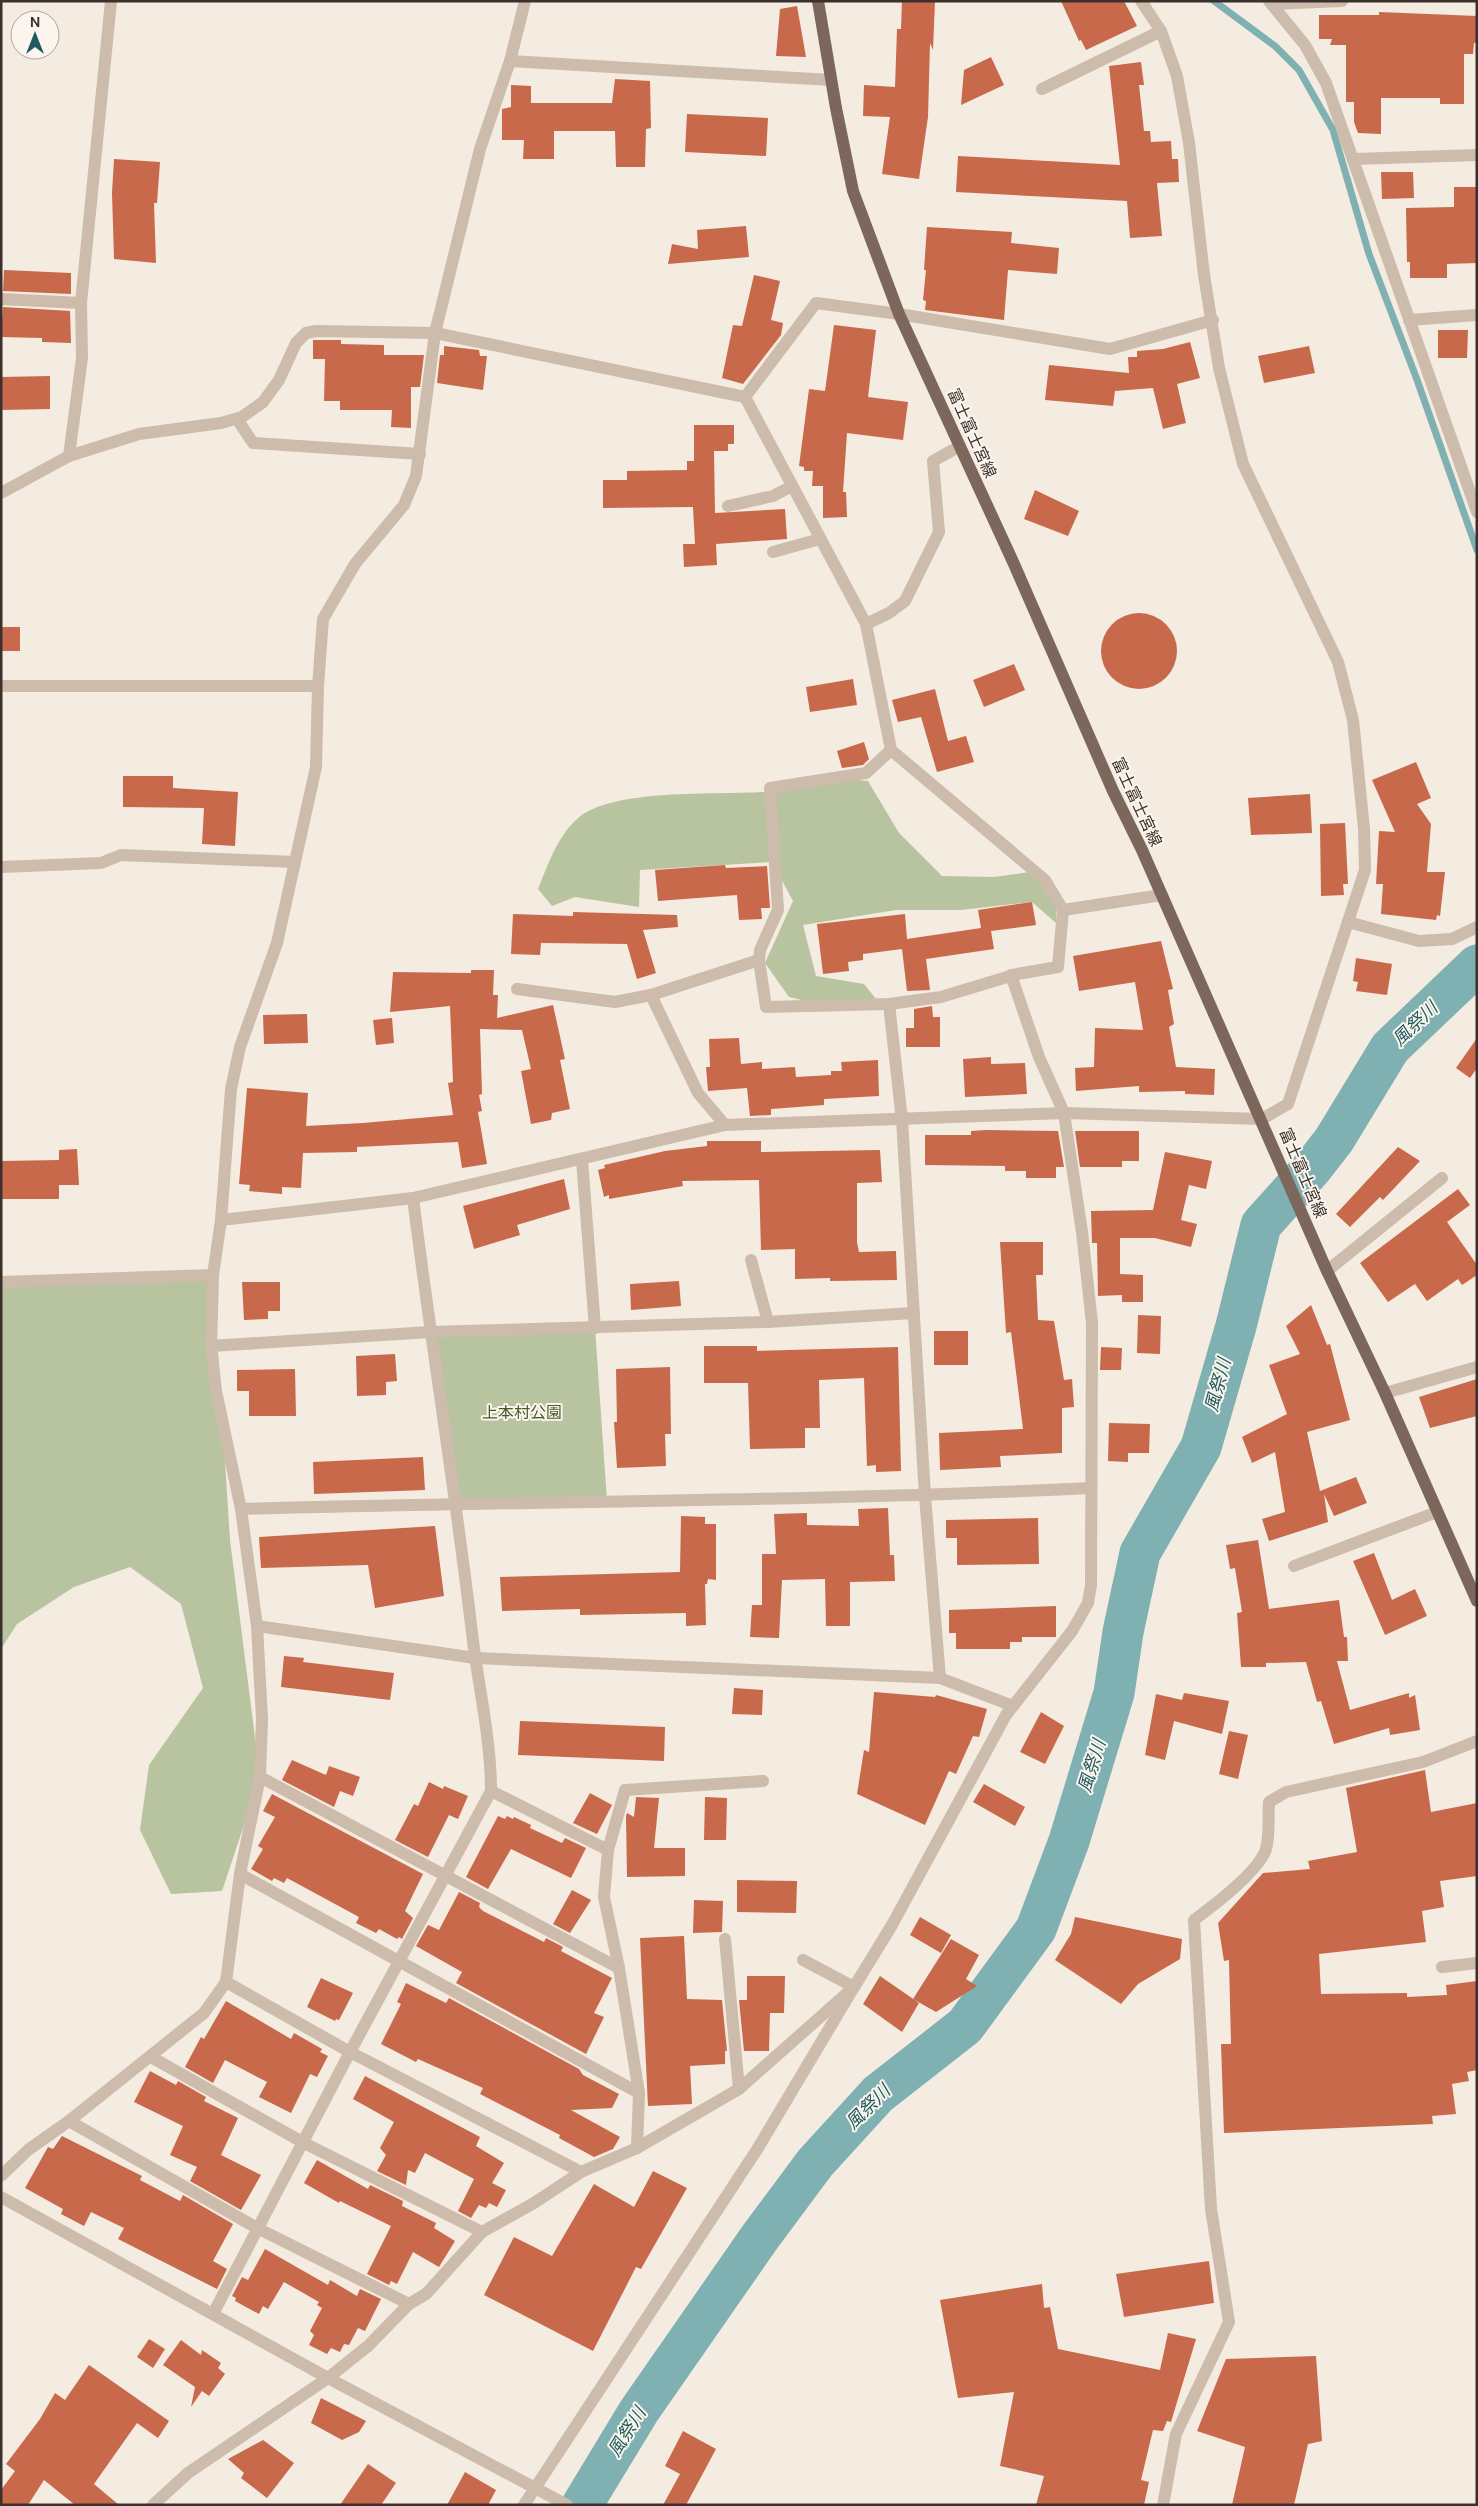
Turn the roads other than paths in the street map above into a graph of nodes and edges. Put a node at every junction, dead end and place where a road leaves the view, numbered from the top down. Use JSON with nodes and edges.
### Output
{"nodes":[{"id":1,"x":111,"y":1,"type":"edge"},
{"id":2,"x":525,"y":1,"type":"edge"},
{"id":3,"x":818,"y":1,"type":"edge"},
{"id":4,"x":1142,"y":1,"type":"edge"},
{"id":5,"x":1342,"y":1,"type":"edge"},
{"id":6,"x":1271,"y":2,"type":"edge"},
{"id":7,"x":1161,"y":31,"type":"junction"},
{"id":8,"x":510,"y":61,"type":"junction"},
{"id":9,"x":830,"y":80,"type":"junction"},
{"id":10,"x":1042,"y":89,"type":"dead end"},
{"id":11,"x":1477,"y":155,"type":"edge"},
{"id":12,"x":1353,"y":158,"type":"junction"},
{"id":13,"x":1,"y":299,"type":"edge"},
{"id":14,"x":81,"y":303,"type":"junction"},
{"id":15,"x":899,"y":314,"type":"junction"},
{"id":16,"x":1477,"y":315,"type":"edge"},
{"id":17,"x":1213,"y":320,"type":"junction"},
{"id":18,"x":1409,"y":320,"type":"junction"},
{"id":19,"x":435,"y":333,"type":"junction"},
{"id":20,"x":745,"y":397,"type":"junction"},
{"id":21,"x":236,"y":419,"type":"junction"},
{"id":22,"x":960,"y":446,"type":"junction"},
{"id":23,"x":420,"y":454,"type":"junction"},
{"id":24,"x":69,"y":456,"type":"junction"},
{"id":25,"x":792,"y":486,"type":"junction"},
{"id":26,"x":1472,"y":488,"type":"edge"},
{"id":27,"x":1,"y":493,"type":"edge"},
{"id":28,"x":728,"y":506,"type":"dead end"},
{"id":29,"x":1477,"y":512,"type":"edge"},
{"id":30,"x":820,"y":540,"type":"junction"},
{"id":31,"x":773,"y":552,"type":"dead end"},
{"id":32,"x":866,"y":624,"type":"junction"},
{"id":33,"x":1,"y":686,"type":"edge"},
{"id":34,"x":318,"y":686,"type":"junction"},
{"id":35,"x":891,"y":750,"type":"junction"},
{"id":36,"x":295,"y":862,"type":"junction"},
{"id":37,"x":1,"y":866,"type":"edge"},
{"id":38,"x":1162,"y":895,"type":"junction"},
{"id":39,"x":1063,"y":910,"type":"junction"},
{"id":40,"x":1348,"y":922,"type":"junction"},
{"id":41,"x":1477,"y":927,"type":"edge"},
{"id":42,"x":759,"y":960,"type":"junction"},
{"id":43,"x":1011,"y":976,"type":"junction"},
{"id":44,"x":517,"y":989,"type":"dead end"},
{"id":45,"x":651,"y":995,"type":"junction"},
{"id":46,"x":889,"y":1004,"type":"junction"},
{"id":47,"x":1064,"y":1113,"type":"junction"},
{"id":48,"x":1262,"y":1119,"type":"junction"},
{"id":49,"x":902,"y":1120,"type":"junction"},
{"id":50,"x":725,"y":1125,"type":"junction"},
{"id":51,"x":582,"y":1160,"type":"junction"},
{"id":52,"x":1442,"y":1178,"type":"dead end"},
{"id":53,"x":413,"y":1198,"type":"junction"},
{"id":54,"x":221,"y":1220,"type":"junction"},
{"id":55,"x":751,"y":1260,"type":"dead end"},
{"id":56,"x":1327,"y":1271,"type":"junction"},
{"id":57,"x":214,"y":1275,"type":"junction"},
{"id":58,"x":1,"y":1282,"type":"edge"},
{"id":59,"x":913,"y":1313,"type":"junction"},
{"id":60,"x":768,"y":1322,"type":"junction"},
{"id":61,"x":595,"y":1328,"type":"junction"},
{"id":62,"x":430,"y":1332,"type":"junction"},
{"id":63,"x":211,"y":1346,"type":"junction"},
{"id":64,"x":1477,"y":1367,"type":"edge"},
{"id":65,"x":1385,"y":1393,"type":"junction"},
{"id":66,"x":1090,"y":1488,"type":"junction"},
{"id":67,"x":925,"y":1496,"type":"junction"},
{"id":68,"x":456,"y":1503,"type":"junction"},
{"id":69,"x":241,"y":1509,"type":"junction"},
{"id":70,"x":1438,"y":1512,"type":"junction"},
{"id":71,"x":1294,"y":1566,"type":"dead end"},
{"id":72,"x":1477,"y":1601,"type":"edge"},
{"id":73,"x":257,"y":1626,"type":"junction"},
{"id":74,"x":475,"y":1658,"type":"junction"},
{"id":75,"x":940,"y":1678,"type":"junction"},
{"id":76,"x":1013,"y":1706,"type":"junction"},
{"id":77,"x":1477,"y":1741,"type":"edge"},
{"id":78,"x":260,"y":1777,"type":"junction"},
{"id":79,"x":763,"y":1780,"type":"dead end"},
{"id":80,"x":492,"y":1790,"type":"junction"},
{"id":81,"x":608,"y":1850,"type":"junction"},
{"id":82,"x":240,"y":1874,"type":"junction"},
{"id":83,"x":447,"y":1875,"type":"junction"},
{"id":84,"x":725,"y":1939,"type":"dead end"},
{"id":85,"x":803,"y":1960,"type":"dead end"},
{"id":86,"x":400,"y":1961,"type":"junction"},
{"id":87,"x":1477,"y":1963,"type":"edge"},
{"id":88,"x":1442,"y":1967,"type":"dead end"},
{"id":89,"x":618,"y":1968,"type":"junction"},
{"id":90,"x":226,"y":1982,"type":"junction"},
{"id":91,"x":854,"y":1987,"type":"junction"},
{"id":92,"x":350,"y":2052,"type":"junction"},
{"id":93,"x":151,"y":2057,"type":"junction"},
{"id":94,"x":739,"y":2089,"type":"junction"},
{"id":95,"x":639,"y":2093,"type":"junction"},
{"id":96,"x":69,"y":2121,"type":"junction"},
{"id":97,"x":304,"y":2143,"type":"junction"},
{"id":98,"x":637,"y":2148,"type":"junction"},
{"id":99,"x":581,"y":2172,"type":"junction"},
{"id":100,"x":1,"y":2176,"type":"edge"},
{"id":101,"x":1,"y":2198,"type":"edge"},
{"id":102,"x":257,"y":2228,"type":"junction"},
{"id":103,"x":482,"y":2232,"type":"junction"},
{"id":104,"x":409,"y":2304,"type":"junction"},
{"id":105,"x":213,"y":2314,"type":"junction"},
{"id":106,"x":328,"y":2378,"type":"junction"},
{"id":107,"x":535,"y":2488,"type":"junction"},
{"id":108,"x":562,"y":2503,"type":"edge"},
{"id":109,"x":153,"y":2505,"type":"edge"},
{"id":110,"x":524,"y":2505,"type":"edge"},
{"id":111,"x":1163,"y":2505,"type":"edge"}],
"edges":[{"from":1,"to":14,"type":"street"},
{"from":2,"to":8,"type":"street"},
{"from":3,"to":9,"type":"main road","name":"富士富士宮線"},
{"from":4,"to":7,"type":"street"},
{"from":5,"to":6,"type":"street"},
{"from":6,"to":12,"type":"street"},
{"from":7,"to":10,"type":"street"},
{"from":7,"to":17,"type":"street"},
{"from":8,"to":9,"type":"street"},
{"from":8,"to":19,"type":"street"},
{"from":9,"to":15,"type":"main road","name":"富士富士宮線"},
{"from":11,"to":12,"type":"street"},
{"from":12,"to":18,"type":"street"},
{"from":13,"to":14,"type":"street"},
{"from":14,"to":24,"type":"street"},
{"from":15,"to":17,"type":"street"},
{"from":15,"to":20,"type":"street"},
{"from":15,"to":22,"type":"main road","name":"富士富士宮線"},
{"from":16,"to":18,"type":"street"},
{"from":17,"to":40,"type":"street"},
{"from":18,"to":26,"type":"street"},
{"from":19,"to":20,"type":"street"},
{"from":19,"to":21,"type":"street"},
{"from":19,"to":23,"type":"street"},
{"from":20,"to":25,"type":"street"},
{"from":21,"to":23,"type":"street"},
{"from":21,"to":24,"type":"street"},
{"from":22,"to":32,"type":"street"},
{"from":22,"to":38,"type":"main road","name":"富士富士宮線"},
{"from":23,"to":34,"type":"street"},
{"from":24,"to":27,"type":"street"},
{"from":25,"to":28,"type":"street"},
{"from":25,"to":30,"type":"street"},
{"from":26,"to":29,"type":"street"},
{"from":30,"to":31,"type":"street"},
{"from":30,"to":32,"type":"street"},
{"from":32,"to":35,"type":"street"},
{"from":33,"to":34,"type":"street"},
{"from":34,"to":36,"type":"street"},
{"from":35,"to":39,"type":"street"},
{"from":35,"to":42,"type":"street"},
{"from":36,"to":37,"type":"street"},
{"from":36,"to":54,"type":"street"},
{"from":38,"to":39,"type":"street"},
{"from":38,"to":48,"type":"main road","name":"富士富士宮線"},
{"from":39,"to":43,"type":"street"},
{"from":40,"to":41,"type":"street"},
{"from":40,"to":48,"type":"street"},
{"from":42,"to":45,"type":"street"},
{"from":42,"to":46,"type":"street"},
{"from":43,"to":46,"type":"street"},
{"from":43,"to":47,"type":"street"},
{"from":44,"to":45,"type":"street"},
{"from":45,"to":50,"type":"street"},
{"from":46,"to":49,"type":"street"},
{"from":47,"to":48,"type":"street"},
{"from":47,"to":49,"type":"street"},
{"from":47,"to":66,"type":"street"},
{"from":48,"to":56,"type":"main road","name":"富士富士宮線"},
{"from":49,"to":50,"type":"street"},
{"from":49,"to":59,"type":"street"},
{"from":50,"to":51,"type":"street"},
{"from":51,"to":53,"type":"street"},
{"from":51,"to":61,"type":"street"},
{"from":52,"to":56,"type":"street"},
{"from":53,"to":54,"type":"street"},
{"from":53,"to":62,"type":"street"},
{"from":54,"to":57,"type":"street"},
{"from":55,"to":60,"type":"street"},
{"from":56,"to":65,"type":"main road","name":"富士富士宮線"},
{"from":57,"to":58,"type":"street"},
{"from":57,"to":63,"type":"street"},
{"from":59,"to":60,"type":"street"},
{"from":59,"to":67,"type":"street"},
{"from":60,"to":61,"type":"street"},
{"from":61,"to":62,"type":"street"},
{"from":62,"to":63,"type":"street"},
{"from":62,"to":68,"type":"street"},
{"from":63,"to":69,"type":"street"},
{"from":64,"to":65,"type":"street"},
{"from":65,"to":70,"type":"main road","name":"富士富士宮線"},
{"from":66,"to":67,"type":"street"},
{"from":66,"to":76,"type":"street"},
{"from":67,"to":68,"type":"street"},
{"from":67,"to":75,"type":"street"},
{"from":68,"to":69,"type":"street"},
{"from":68,"to":74,"type":"street"},
{"from":69,"to":73,"type":"street"},
{"from":70,"to":71,"type":"street"},
{"from":70,"to":72,"type":"main road","name":"富士富士宮線"},
{"from":73,"to":74,"type":"street"},
{"from":73,"to":78,"type":"street"},
{"from":74,"to":75,"type":"street"},
{"from":74,"to":80,"type":"street"},
{"from":75,"to":76,"type":"street"},
{"from":76,"to":91,"type":"street"},
{"from":77,"to":111,"type":"street"},
{"from":78,"to":82,"type":"street"},
{"from":78,"to":83,"type":"street"},
{"from":79,"to":81,"type":"street"},
{"from":80,"to":81,"type":"street"},
{"from":80,"to":83,"type":"street"},
{"from":81,"to":89,"type":"street"},
{"from":82,"to":86,"type":"street"},
{"from":82,"to":90,"type":"street"},
{"from":83,"to":86,"type":"street"},
{"from":83,"to":89,"type":"street"},
{"from":84,"to":94,"type":"street"},
{"from":85,"to":91,"type":"street"},
{"from":86,"to":92,"type":"street"},
{"from":86,"to":95,"type":"street"},
{"from":87,"to":88,"type":"street"},
{"from":89,"to":95,"type":"street"},
{"from":90,"to":92,"type":"street"},
{"from":90,"to":93,"type":"street"},
{"from":91,"to":94,"type":"street"},
{"from":91,"to":107,"type":"street"},
{"from":92,"to":97,"type":"street"},
{"from":92,"to":99,"type":"street"},
{"from":93,"to":96,"type":"street"},
{"from":93,"to":97,"type":"street"},
{"from":94,"to":98,"type":"street"},
{"from":95,"to":98,"type":"street"},
{"from":96,"to":100,"type":"street"},
{"from":96,"to":102,"type":"street"},
{"from":97,"to":102,"type":"street"},
{"from":97,"to":103,"type":"street"},
{"from":98,"to":99,"type":"street"},
{"from":99,"to":103,"type":"street"},
{"from":101,"to":105,"type":"street"},
{"from":102,"to":104,"type":"street"},
{"from":102,"to":105,"type":"street"},
{"from":103,"to":104,"type":"street"},
{"from":104,"to":106,"type":"street"},
{"from":105,"to":106,"type":"street"},
{"from":106,"to":107,"type":"street"},
{"from":106,"to":109,"type":"street"},
{"from":107,"to":108,"type":"street"},
{"from":107,"to":110,"type":"street"}]}
